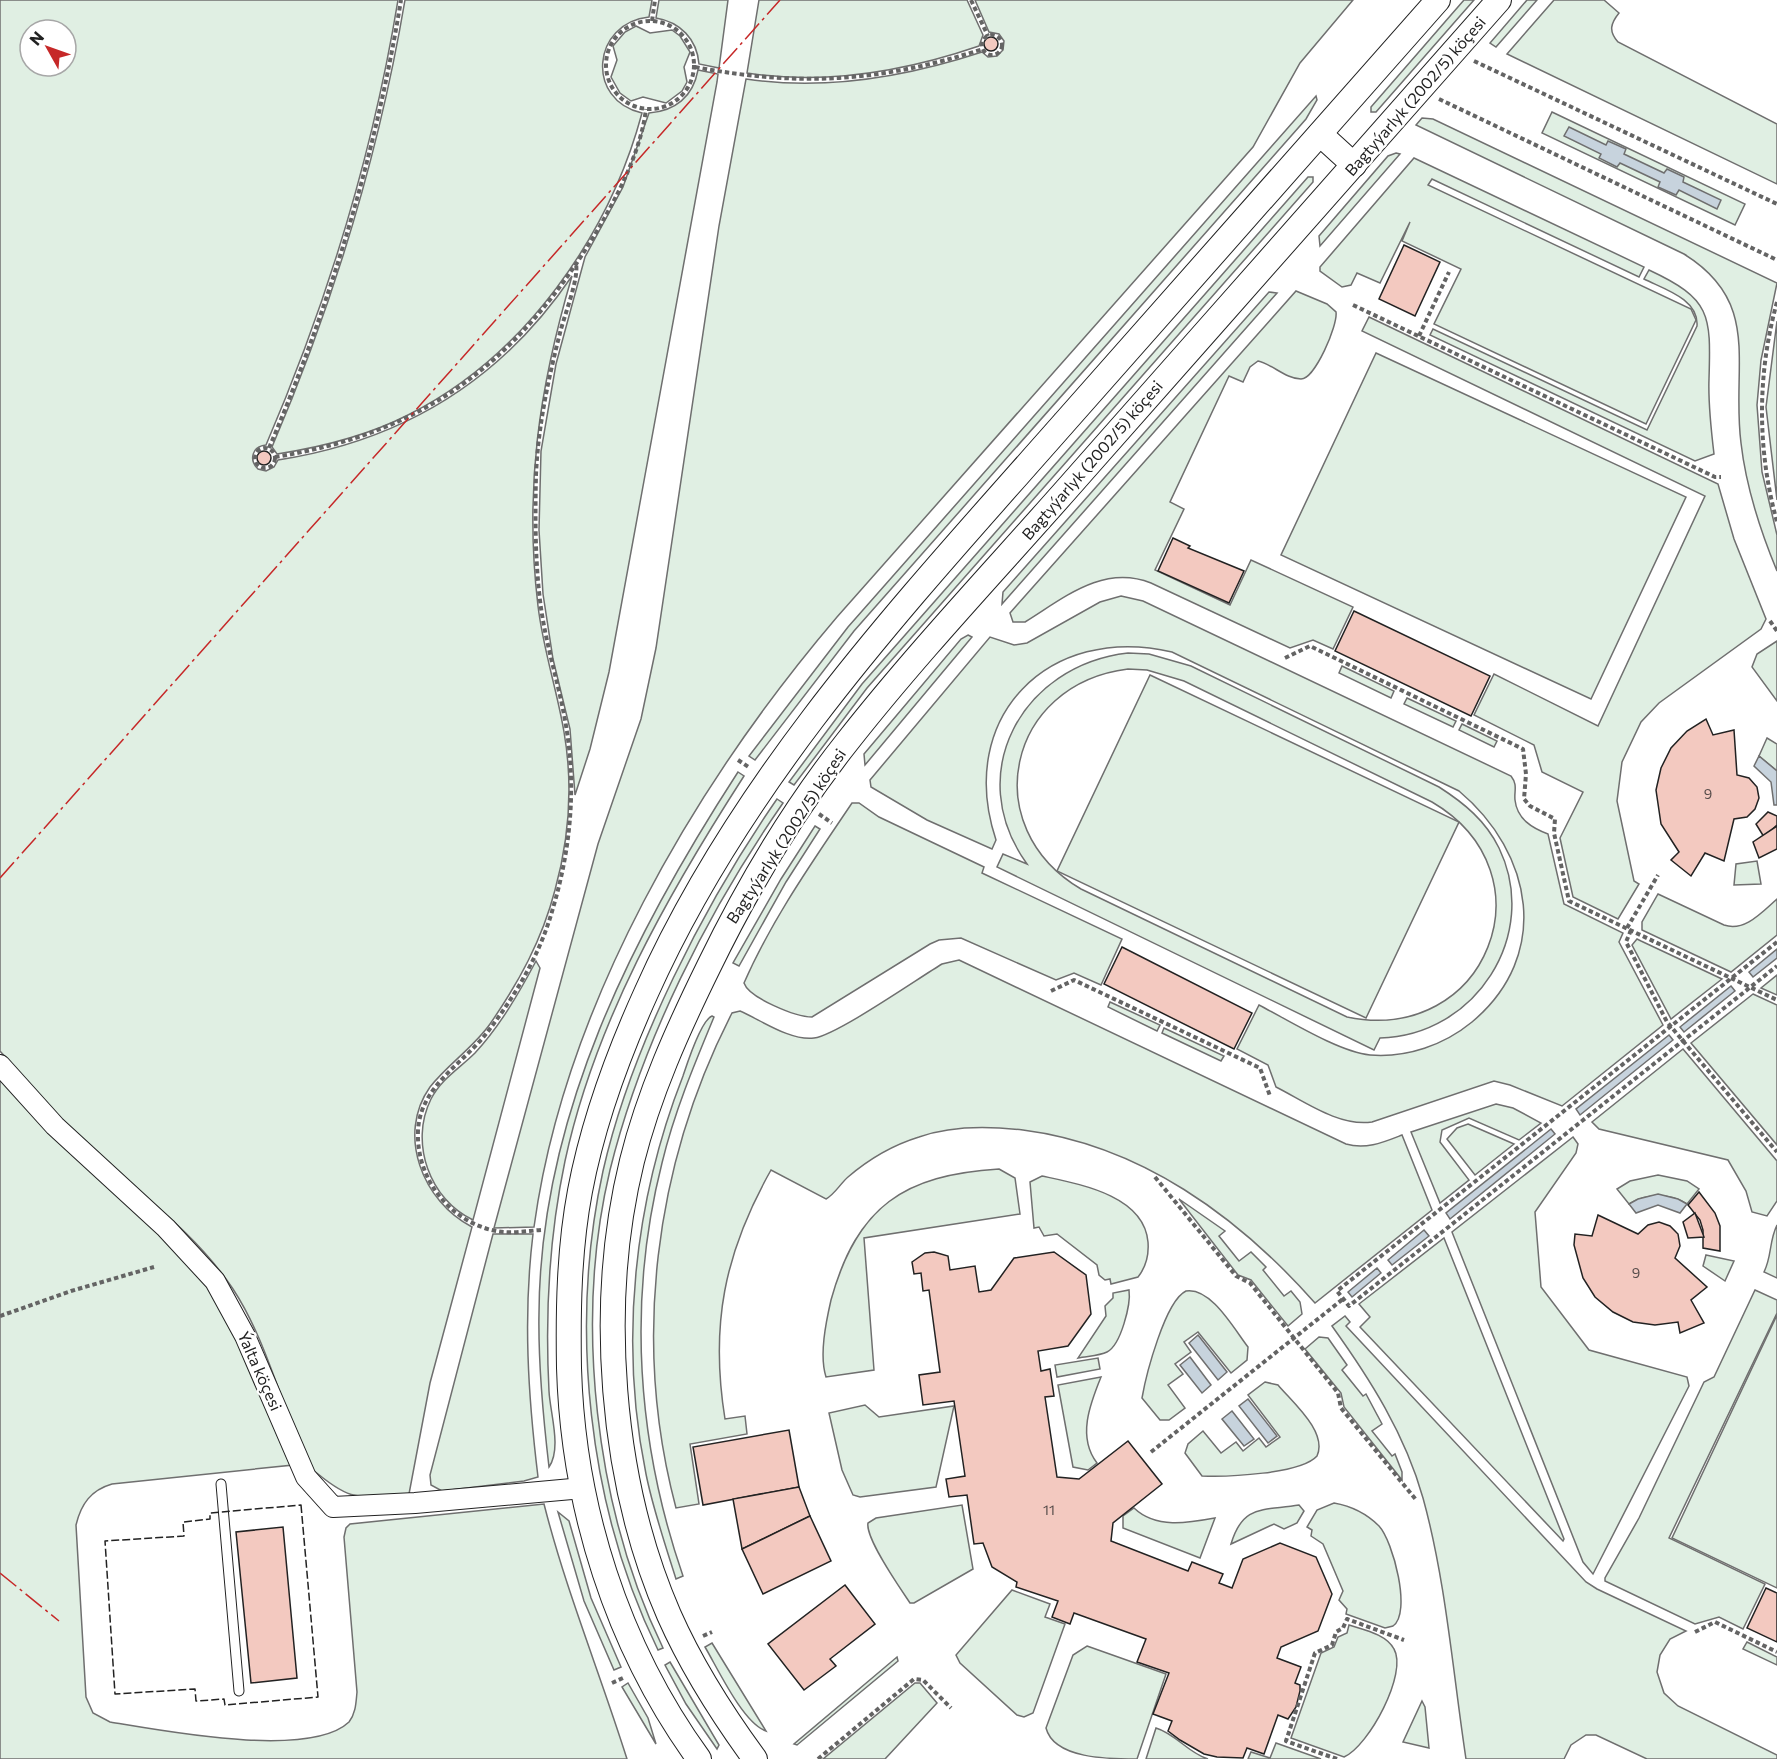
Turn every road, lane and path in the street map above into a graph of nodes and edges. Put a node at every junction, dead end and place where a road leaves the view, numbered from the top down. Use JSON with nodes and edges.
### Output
{"nodes":[{"id":1,"x":401,"y":0,"type":"edge"},
{"id":2,"x":655,"y":0,"type":"edge"},
{"id":3,"x":971,"y":0,"type":"edge"},
{"id":4,"x":1438,"y":0,"type":"edge"},
{"id":5,"x":1499,"y":0,"type":"edge"},
{"id":6,"x":652,"y":21,"type":"junction"},
{"id":7,"x":987,"y":36,"type":"junction"},
{"id":8,"x":983,"y":49,"type":"junction"},
{"id":9,"x":1454,"y":52,"type":"junction"},
{"id":10,"x":695,"y":67,"type":"junction"},
{"id":11,"x":1420,"y":90,"type":"junction"},
{"id":12,"x":646,"y":109,"type":"junction"},
{"id":13,"x":1320,"y":134,"type":"junction"},
{"id":14,"x":1354,"y":165,"type":"junction"},
{"id":15,"x":1777,"y":204,"type":"edge"},
{"id":16,"x":1777,"y":260,"type":"edge"},
{"id":17,"x":576,"y":264,"type":"junction"},
{"id":18,"x":1449,"y":272,"type":"dead end"},
{"id":19,"x":1777,"y":302,"type":"edge"},
{"id":20,"x":1353,"y":305,"type":"dead end"},
{"id":21,"x":1419,"y":336,"type":"junction"},
{"id":22,"x":269,"y":448,"type":"junction"},
{"id":23,"x":275,"y":457,"type":"junction"},
{"id":24,"x":1721,"y":477,"type":"dead end"},
{"id":25,"x":1777,"y":522,"type":"edge"},
{"id":26,"x":1770,"y":621,"type":"dead end"},
{"id":27,"x":1777,"y":632,"type":"edge"},
{"id":28,"x":1285,"y":658,"type":"dead end"},
{"id":29,"x":1658,"y":875,"type":"dead end"},
{"id":30,"x":1629,"y":929,"type":"junction"},
{"id":31,"x":1777,"y":942,"type":"edge"},
{"id":32,"x":1777,"y":966,"type":"edge"},
{"id":33,"x":1732,"y":978,"type":"junction"},
{"id":34,"x":1751,"y":987,"type":"junction"},
{"id":35,"x":1051,"y":991,"type":"dead end"},
{"id":36,"x":1777,"y":1000,"type":"edge"},
{"id":37,"x":1671,"y":1027,"type":"junction"},
{"id":38,"x":1683,"y":1041,"type":"junction"},
{"id":39,"x":0,"y":1065,"type":"edge"},
{"id":40,"x":1270,"y":1096,"type":"dead end"},
{"id":41,"x":1777,"y":1152,"type":"edge"},
{"id":42,"x":1155,"y":1177,"type":"dead end"},
{"id":43,"x":541,"y":1230,"type":"dead end"},
{"id":44,"x":154,"y":1267,"type":"dead end"},
{"id":45,"x":1343,"y":1299,"type":"junction"},
{"id":46,"x":0,"y":1316,"type":"edge"},
{"id":47,"x":1294,"y":1338,"type":"junction"},
{"id":48,"x":1151,"y":1452,"type":"dead end"},
{"id":49,"x":221,"y":1484,"type":"dead end"},
{"id":50,"x":583,"y":1488,"type":"junction"},
{"id":51,"x":1417,"y":1501,"type":"dead end"},
{"id":52,"x":1695,"y":1632,"type":"dead end"},
{"id":53,"x":1404,"y":1640,"type":"dead end"},
{"id":54,"x":1777,"y":1652,"type":"edge"},
{"id":55,"x":239,"y":1691,"type":"dead end"},
{"id":56,"x":951,"y":1708,"type":"dead end"},
{"id":57,"x":753,"y":1758,"type":"edge"},
{"id":58,"x":699,"y":1759,"type":"edge"},
{"id":59,"x":818,"y":1759,"type":"edge"},
{"id":60,"x":1337,"y":1759,"type":"edge"}],
"edges":[{"from":1,"to":22,"type":"path"},
{"from":2,"to":6,"type":"path"},
{"from":3,"to":7,"type":"path"},
{"from":4,"to":13,"type":"street"},
{"from":5,"to":9,"type":"street","name":"Bagtyýarlyk (2002/5) köçesi"},
{"from":6,"to":10,"type":"path"},
{"from":6,"to":12,"type":"path"},
{"from":7,"to":8,"type":"path"},
{"from":7,"to":8,"type":"path"},
{"from":8,"to":10,"type":"path"},
{"from":9,"to":11,"type":"street","name":"Bagtyýarlyk (2002/5) köçesi"},
{"from":9,"to":15,"type":"path"},
{"from":10,"to":12,"type":"path"},
{"from":11,"to":14,"type":"street","name":"Bagtyýarlyk (2002/5) köçesi"},
{"from":11,"to":16,"type":"path"},
{"from":12,"to":17,"type":"path"},
{"from":13,"to":14,"type":"street"},
{"from":13,"to":50,"type":"street"},
{"from":14,"to":57,"type":"street","name":"Bagtyýarlyk (2002/5) köçesi"},
{"from":17,"to":23,"type":"path"},
{"from":17,"to":43,"type":"path"},
{"from":18,"to":21,"type":"path"},
{"from":19,"to":25,"type":"path"},
{"from":20,"to":21,"type":"path"},
{"from":21,"to":24,"type":"path"},
{"from":22,"to":23,"type":"path"},
{"from":22,"to":23,"type":"path"},
{"from":26,"to":27,"type":"path"},
{"from":28,"to":30,"type":"path"},
{"from":29,"to":30,"type":"path"},
{"from":30,"to":33,"type":"path"},
{"from":30,"to":37,"type":"path"},
{"from":31,"to":33,"type":"path"},
{"from":32,"to":34,"type":"path"},
{"from":33,"to":34,"type":"path"},
{"from":33,"to":37,"type":"path"},
{"from":34,"to":36,"type":"path"},
{"from":34,"to":38,"type":"path"},
{"from":35,"to":40,"type":"path"},
{"from":37,"to":38,"type":"path"},
{"from":37,"to":45,"type":"path"},
{"from":38,"to":41,"type":"path"},
{"from":38,"to":45,"type":"path"},
{"from":39,"to":50,"type":"street","name":"Ýalta köçesi"},
{"from":42,"to":47,"type":"path"},
{"from":44,"to":46,"type":"path"},
{"from":45,"to":47,"type":"path"},
{"from":47,"to":48,"type":"path"},
{"from":47,"to":51,"type":"path"},
{"from":49,"to":55,"type":"lane"},
{"from":50,"to":58,"type":"street"},
{"from":52,"to":54,"type":"path"},
{"from":53,"to":60,"type":"path"},
{"from":56,"to":59,"type":"path"}]}
